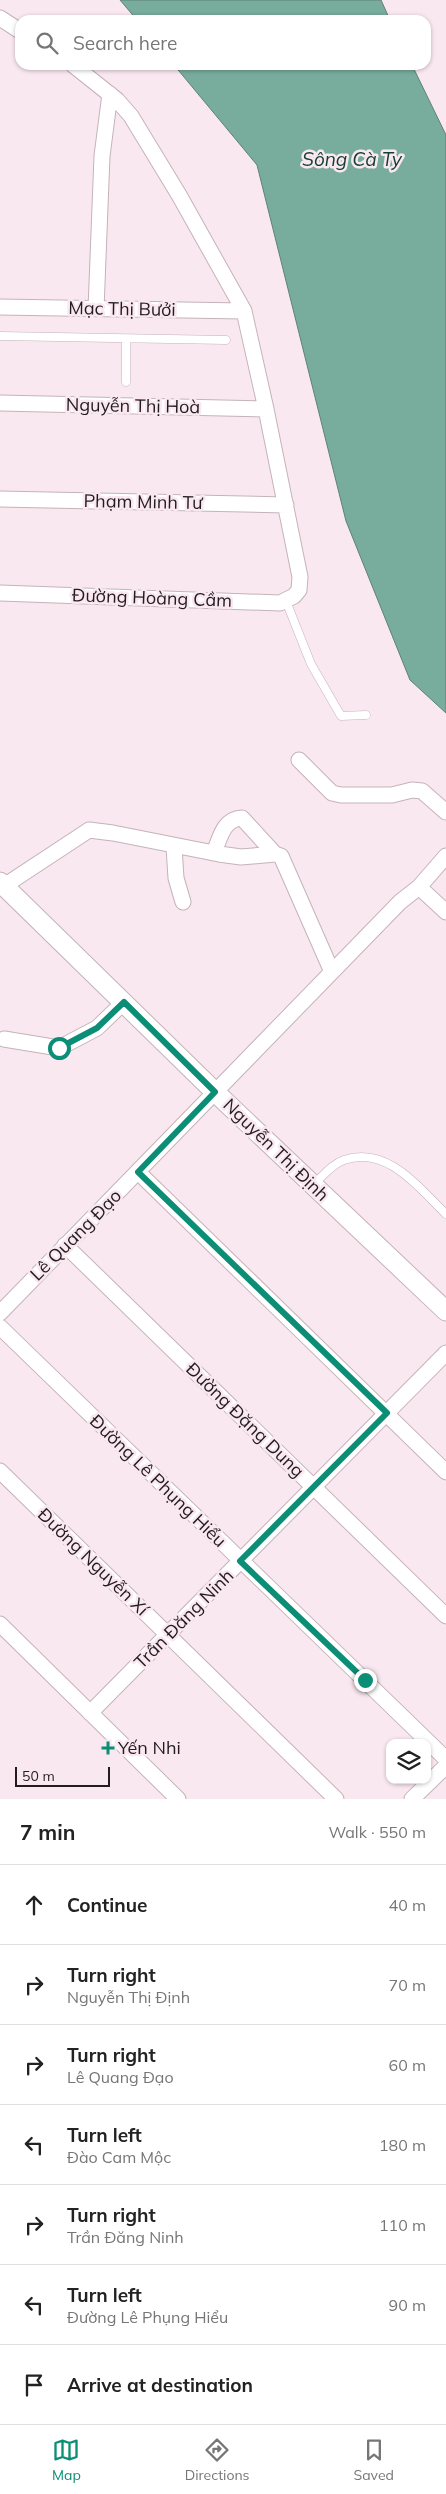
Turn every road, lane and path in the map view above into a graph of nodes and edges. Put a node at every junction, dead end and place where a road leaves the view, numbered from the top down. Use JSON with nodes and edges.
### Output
{"nodes":[{"id":1,"x":0,"y":18,"type":"edge"},
{"id":2,"x":15,"y":28,"type":"edge"},
{"id":3,"x":79,"y":70,"type":"edge"},
{"id":4,"x":110,"y":94,"type":"junction"},
{"id":5,"x":0,"y":307,"type":"edge"},
{"id":6,"x":96,"y":308,"type":"junction"},
{"id":7,"x":244,"y":311,"type":"junction"},
{"id":8,"x":0,"y":336,"type":"edge"},
{"id":9,"x":126,"y":338,"type":"junction"},
{"id":10,"x":226,"y":340,"type":"dead end"},
{"id":11,"x":126,"y":382,"type":"dead end"},
{"id":12,"x":0,"y":403,"type":"edge"},
{"id":13,"x":266,"y":409,"type":"junction"},
{"id":14,"x":0,"y":499,"type":"edge"},
{"id":15,"x":286,"y":505,"type":"junction"},
{"id":16,"x":0,"y":593,"type":"edge"},
{"id":17,"x":286,"y":601,"type":"junction"},
{"id":18,"x":366,"y":715,"type":"dead end"},
{"id":19,"x":299,"y":760,"type":"dead end"},
{"id":20,"x":446,"y":812,"type":"edge"},
{"id":21,"x":174,"y":847,"type":"junction"},
{"id":22,"x":214,"y":853,"type":"junction"},
{"id":23,"x":275,"y":854,"type":"junction"},
{"id":24,"x":446,"y":856,"type":"edge"},
{"id":25,"x":2,"y":884,"type":"edge"},
{"id":26,"x":419,"y":887,"type":"junction"},
{"id":27,"x":183,"y":902,"type":"dead end"},
{"id":28,"x":446,"y":912,"type":"edge"},
{"id":29,"x":332,"y":972,"type":"junction"},
{"id":30,"x":124,"y":1002,"type":"junction"},
{"id":31,"x":4,"y":1039,"type":"dead end"},
{"id":32,"x":215,"y":1092,"type":"junction"},
{"id":33,"x":138,"y":1172,"type":"junction"},
{"id":34,"x":313,"y":1186,"type":"junction"},
{"id":35,"x":446,"y":1214,"type":"edge"},
{"id":36,"x":65,"y":1245,"type":"junction"},
{"id":37,"x":446,"y":1311,"type":"edge"},
{"id":38,"x":0,"y":1313,"type":"edge"},
{"id":39,"x":0,"y":1327,"type":"edge"},
{"id":40,"x":446,"y":1353,"type":"edge"},
{"id":41,"x":387,"y":1413,"type":"junction"},
{"id":42,"x":0,"y":1471,"type":"edge"},
{"id":43,"x":446,"y":1472,"type":"edge"},
{"id":44,"x":314,"y":1487,"type":"junction"},
{"id":45,"x":240,"y":1561,"type":"junction"},
{"id":46,"x":446,"y":1616,"type":"edge"},
{"id":47,"x":0,"y":1624,"type":"edge"},
{"id":48,"x":168,"y":1635,"type":"junction"},
{"id":49,"x":90,"y":1713,"type":"junction"},
{"id":50,"x":446,"y":1759,"type":"edge"},
{"id":51,"x":446,"y":1766,"type":"edge"},
{"id":52,"x":178,"y":1799,"type":"edge"},
{"id":53,"x":336,"y":1799,"type":"edge"},
{"id":54,"x":412,"y":1799,"type":"edge"}],
"edges":[{"from":1,"to":2,"type":"street"},
{"from":3,"to":4,"type":"street"},
{"from":4,"to":6,"type":"street"},
{"from":4,"to":7,"type":"street"},
{"from":5,"to":6,"type":"street","name":"Mạc Thị Bưởi"},
{"from":6,"to":7,"type":"street","name":"Mạc Thị Bưởi"},
{"from":7,"to":13,"type":"street"},
{"from":8,"to":9,"type":"lane"},
{"from":9,"to":10,"type":"lane"},
{"from":9,"to":11,"type":"lane"},
{"from":12,"to":13,"type":"street","name":"Nguyễn Thị Hoà"},
{"from":13,"to":15,"type":"street"},
{"from":14,"to":15,"type":"street","name":"Phạm Minh Tư"},
{"from":15,"to":17,"type":"street"},
{"from":16,"to":17,"type":"street","name":"Đường Hoàng Cầm"},
{"from":17,"to":18,"type":"lane"},
{"from":19,"to":20,"type":"street"},
{"from":21,"to":22,"type":"street"},
{"from":21,"to":25,"type":"street"},
{"from":21,"to":27,"type":"street"},
{"from":22,"to":23,"type":"street"},
{"from":22,"to":23,"type":"street"},
{"from":23,"to":29,"type":"street"},
{"from":24,"to":26,"type":"street","name":"Lê Quang Đạo"},
{"from":25,"to":30,"type":"street","name":"Nguyễn Thị Định"},
{"from":26,"to":28,"type":"street"},
{"from":26,"to":29,"type":"street","name":"Lê Quang Đạo"},
{"from":29,"to":32,"type":"street","name":"Lê Quang Đạo"},
{"from":30,"to":31,"type":"street"},
{"from":30,"to":32,"type":"street","name":"Nguyễn Thị Định"},
{"from":32,"to":33,"type":"street","name":"Lê Quang Đạo"},
{"from":32,"to":34,"type":"street","name":"Nguyễn Thị Định"},
{"from":33,"to":36,"type":"street","name":"Lê Quang Đạo"},
{"from":33,"to":41,"type":"street"},
{"from":34,"to":35,"type":"lane"},
{"from":34,"to":37,"type":"street","name":"Nguyễn Thị Định"},
{"from":36,"to":38,"type":"street","name":"Lê Quang Đạo"},
{"from":36,"to":44,"type":"street","name":"Đường Đặng Dung"},
{"from":39,"to":45,"type":"street","name":"Đường Lê Phụng Hiểu"},
{"from":40,"to":41,"type":"street","name":"Trần Đăng Ninh"},
{"from":41,"to":43,"type":"street"},
{"from":41,"to":44,"type":"street","name":"Trần Đăng Ninh"},
{"from":42,"to":48,"type":"street","name":"Đường Nguyễn Xí"},
{"from":44,"to":45,"type":"street","name":"Trần Đăng Ninh"},
{"from":44,"to":46,"type":"street","name":"Đường Đặng Dung"},
{"from":45,"to":48,"type":"street","name":"Trần Đăng Ninh"},
{"from":45,"to":50,"type":"street","name":"Đường Lê Phụng Hiểu"},
{"from":47,"to":49,"type":"street"},
{"from":48,"to":49,"type":"street","name":"Trần Đăng Ninh"},
{"from":48,"to":53,"type":"street","name":"Đường Nguyễn Xí"},
{"from":49,"to":52,"type":"street"},
{"from":51,"to":54,"type":"street"}]}
